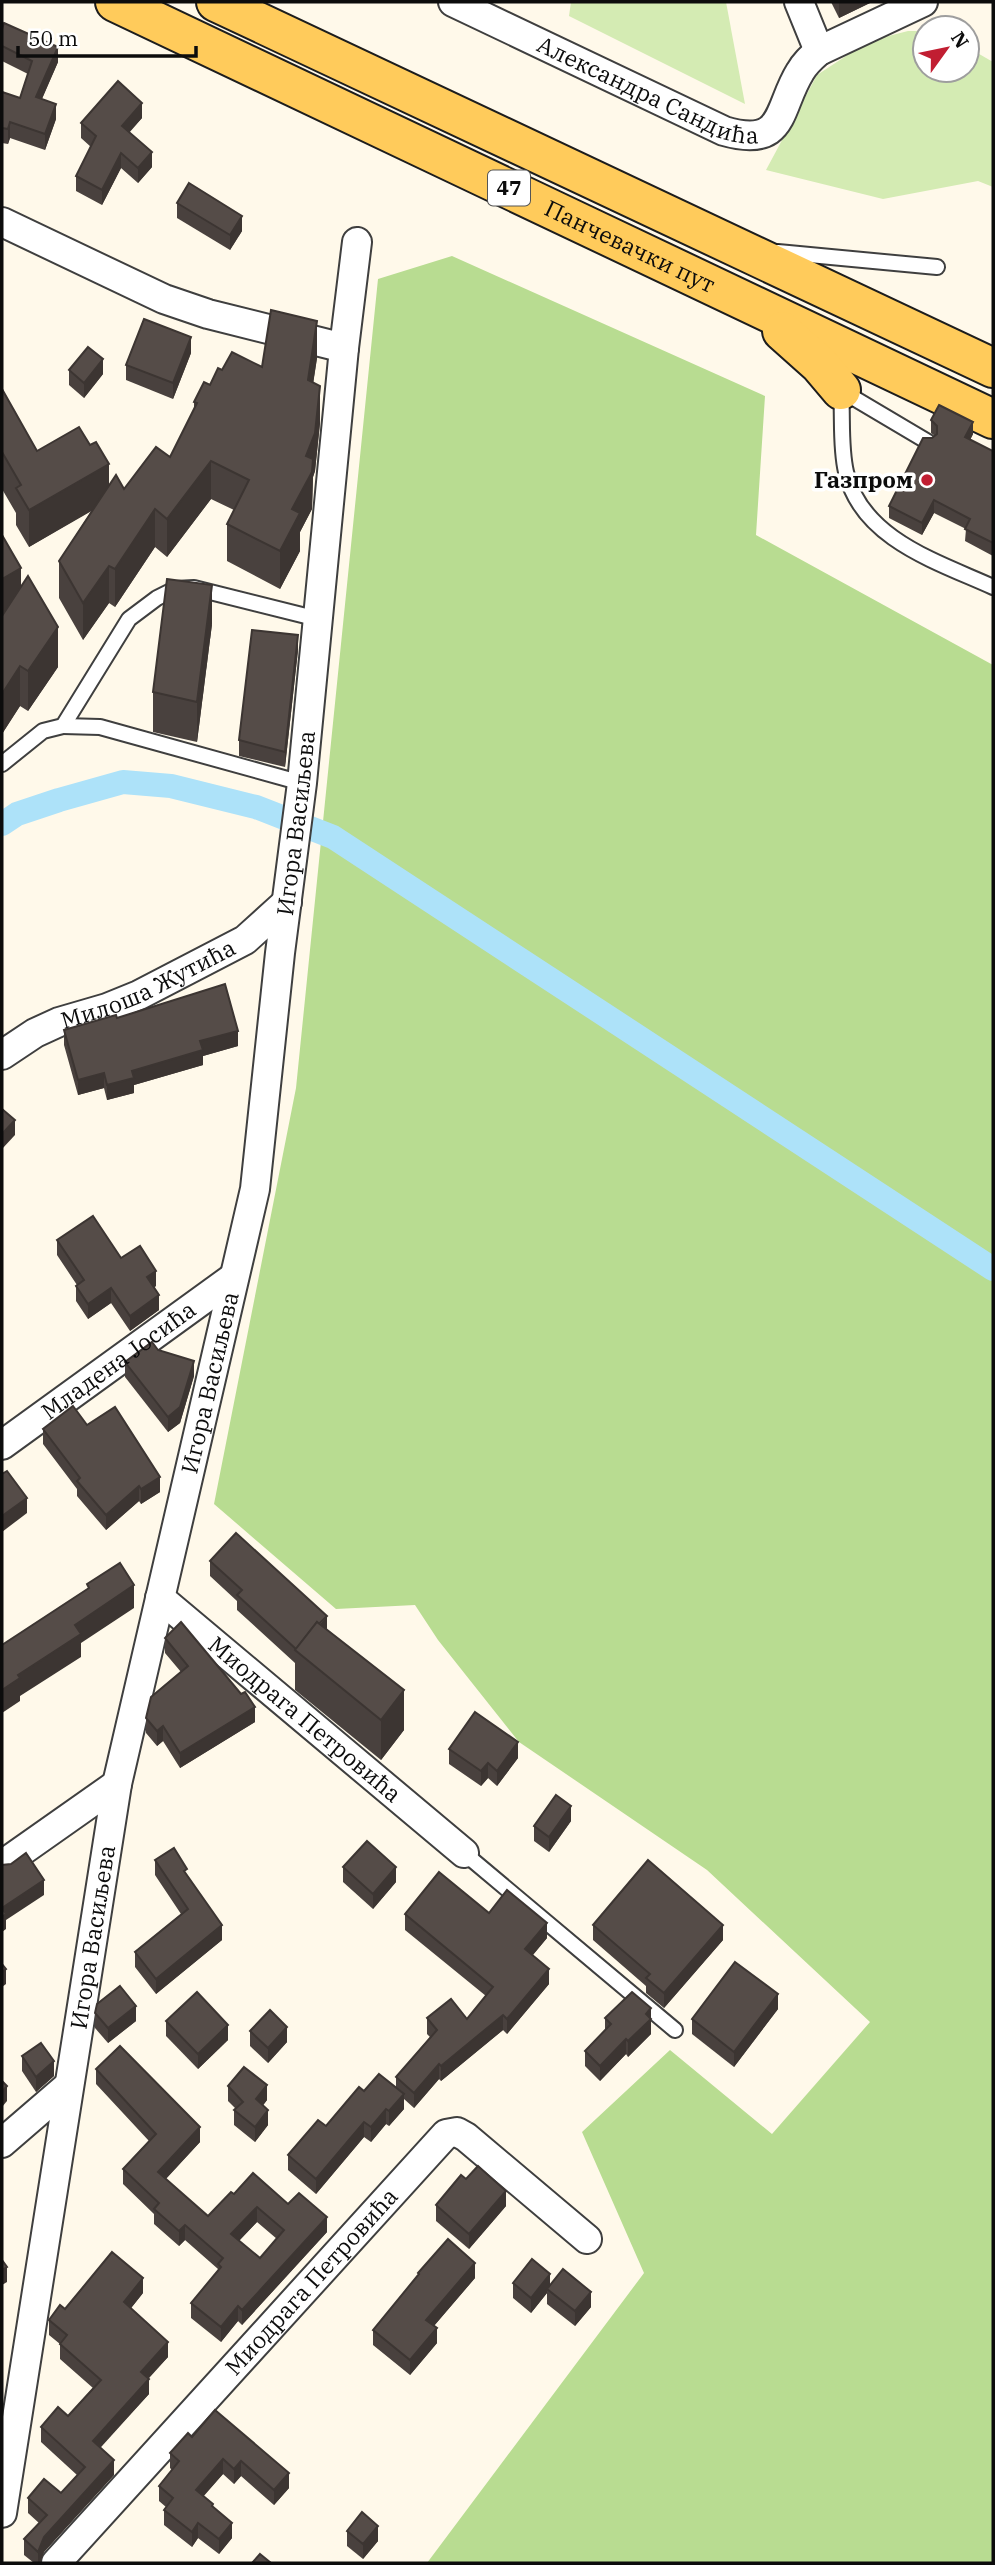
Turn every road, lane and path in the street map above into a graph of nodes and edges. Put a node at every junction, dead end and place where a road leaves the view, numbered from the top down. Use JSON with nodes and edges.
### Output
{"nodes":[{"id":1,"x":115,"y":2,"type":"edge"},
{"id":2,"x":216,"y":2,"type":"edge"},
{"id":3,"x":453,"y":2,"type":"edge"},
{"id":4,"x":799,"y":2,"type":"edge"},
{"id":5,"x":923,"y":2,"type":"edge"},
{"id":6,"x":819,"y":51,"type":"junction"},
{"id":7,"x":2,"y":222,"type":"edge"},
{"id":8,"x":357,"y":243,"type":"dead end"},
{"id":9,"x":741,"y":248,"type":"junction"},
{"id":10,"x":937,"y":267,"type":"dead end"},
{"id":11,"x":720,"y":288,"type":"junction"},
{"id":12,"x":344,"y":348,"type":"junction"},
{"id":13,"x":993,"y":368,"type":"edge"},
{"id":14,"x":841,"y":390,"type":"junction"},
{"id":15,"x":993,"y":419,"type":"edge"},
{"id":16,"x":928,"y":442,"type":"edge"},
{"id":17,"x":993,"y":587,"type":"edge"},
{"id":18,"x":318,"y":619,"type":"junction"},
{"id":19,"x":63,"y":726,"type":"junction"},
{"id":20,"x":2,"y":764,"type":"edge"},
{"id":21,"x":301,"y":790,"type":"junction"},
{"id":22,"x":287,"y":902,"type":"junction"},
{"id":23,"x":2,"y":1055,"type":"edge"},
{"id":24,"x":234,"y":1278,"type":"junction"},
{"id":25,"x":2,"y":1445,"type":"edge"},
{"id":26,"x":160,"y":1598,"type":"junction"},
{"id":27,"x":117,"y":1784,"type":"junction"},
{"id":28,"x":464,"y":1853,"type":"joint"},
{"id":29,"x":2,"y":1865,"type":"edge"},
{"id":30,"x":675,"y":2029,"type":"dead end"},
{"id":31,"x":68,"y":2086,"type":"junction"},
{"id":32,"x":2,"y":2143,"type":"edge"},
{"id":33,"x":587,"y":2239,"type":"dead end"},
{"id":34,"x":2,"y":2513,"type":"edge"},
{"id":35,"x":56,"y":2563,"type":"edge"}],
"edges":[{"from":1,"to":11,"type":"main road","name":"Панчевачки пут","number":"47"},
{"from":2,"to":9,"type":"main road","name":"Панчевачки пут","number":"47"},
{"from":3,"to":6,"type":"street","name":"Александра Сандића"},
{"from":4,"to":6,"type":"street"},
{"from":5,"to":6,"type":"street","name":"Александра Сандића"},
{"from":7,"to":12,"type":"street"},
{"from":8,"to":12,"type":"street","name":"Игора Васиљева"},
{"from":9,"to":10,"type":"lane"},
{"from":9,"to":13,"type":"main road","name":"Панчевачки пут","number":"47"},
{"from":11,"to":14,"type":"main road"},
{"from":11,"to":15,"type":"main road","name":"Панчевачки пут","number":"47"},
{"from":12,"to":18,"type":"street","name":"Игора Васиљева"},
{"from":14,"to":16,"type":"lane"},
{"from":14,"to":17,"type":"lane"},
{"from":18,"to":19,"type":"lane"},
{"from":18,"to":21,"type":"street","name":"Игора Васиљева"},
{"from":19,"to":20,"type":"lane"},
{"from":19,"to":21,"type":"lane"},
{"from":21,"to":22,"type":"street","name":"Игора Васиљева"},
{"from":22,"to":23,"type":"street","name":"Милоша Жутића"},
{"from":22,"to":24,"type":"street","name":"Игора Васиљева"},
{"from":24,"to":25,"type":"street","name":"Младена Јосића"},
{"from":24,"to":26,"type":"street","name":"Игора Васиљева"},
{"from":26,"to":27,"type":"street","name":"Игора Васиљева"},
{"from":26,"to":28,"type":"street","name":"Миодрага Петровића"},
{"from":27,"to":29,"type":"street"},
{"from":27,"to":31,"type":"street","name":"Игора Васиљева"},
{"from":28,"to":30,"type":"lane","name":"Миодрага Петровића"},
{"from":31,"to":32,"type":"street"},
{"from":31,"to":34,"type":"street","name":"Игора Васиљева"},
{"from":33,"to":35,"type":"street","name":"Миодрага Петровића"}]}
